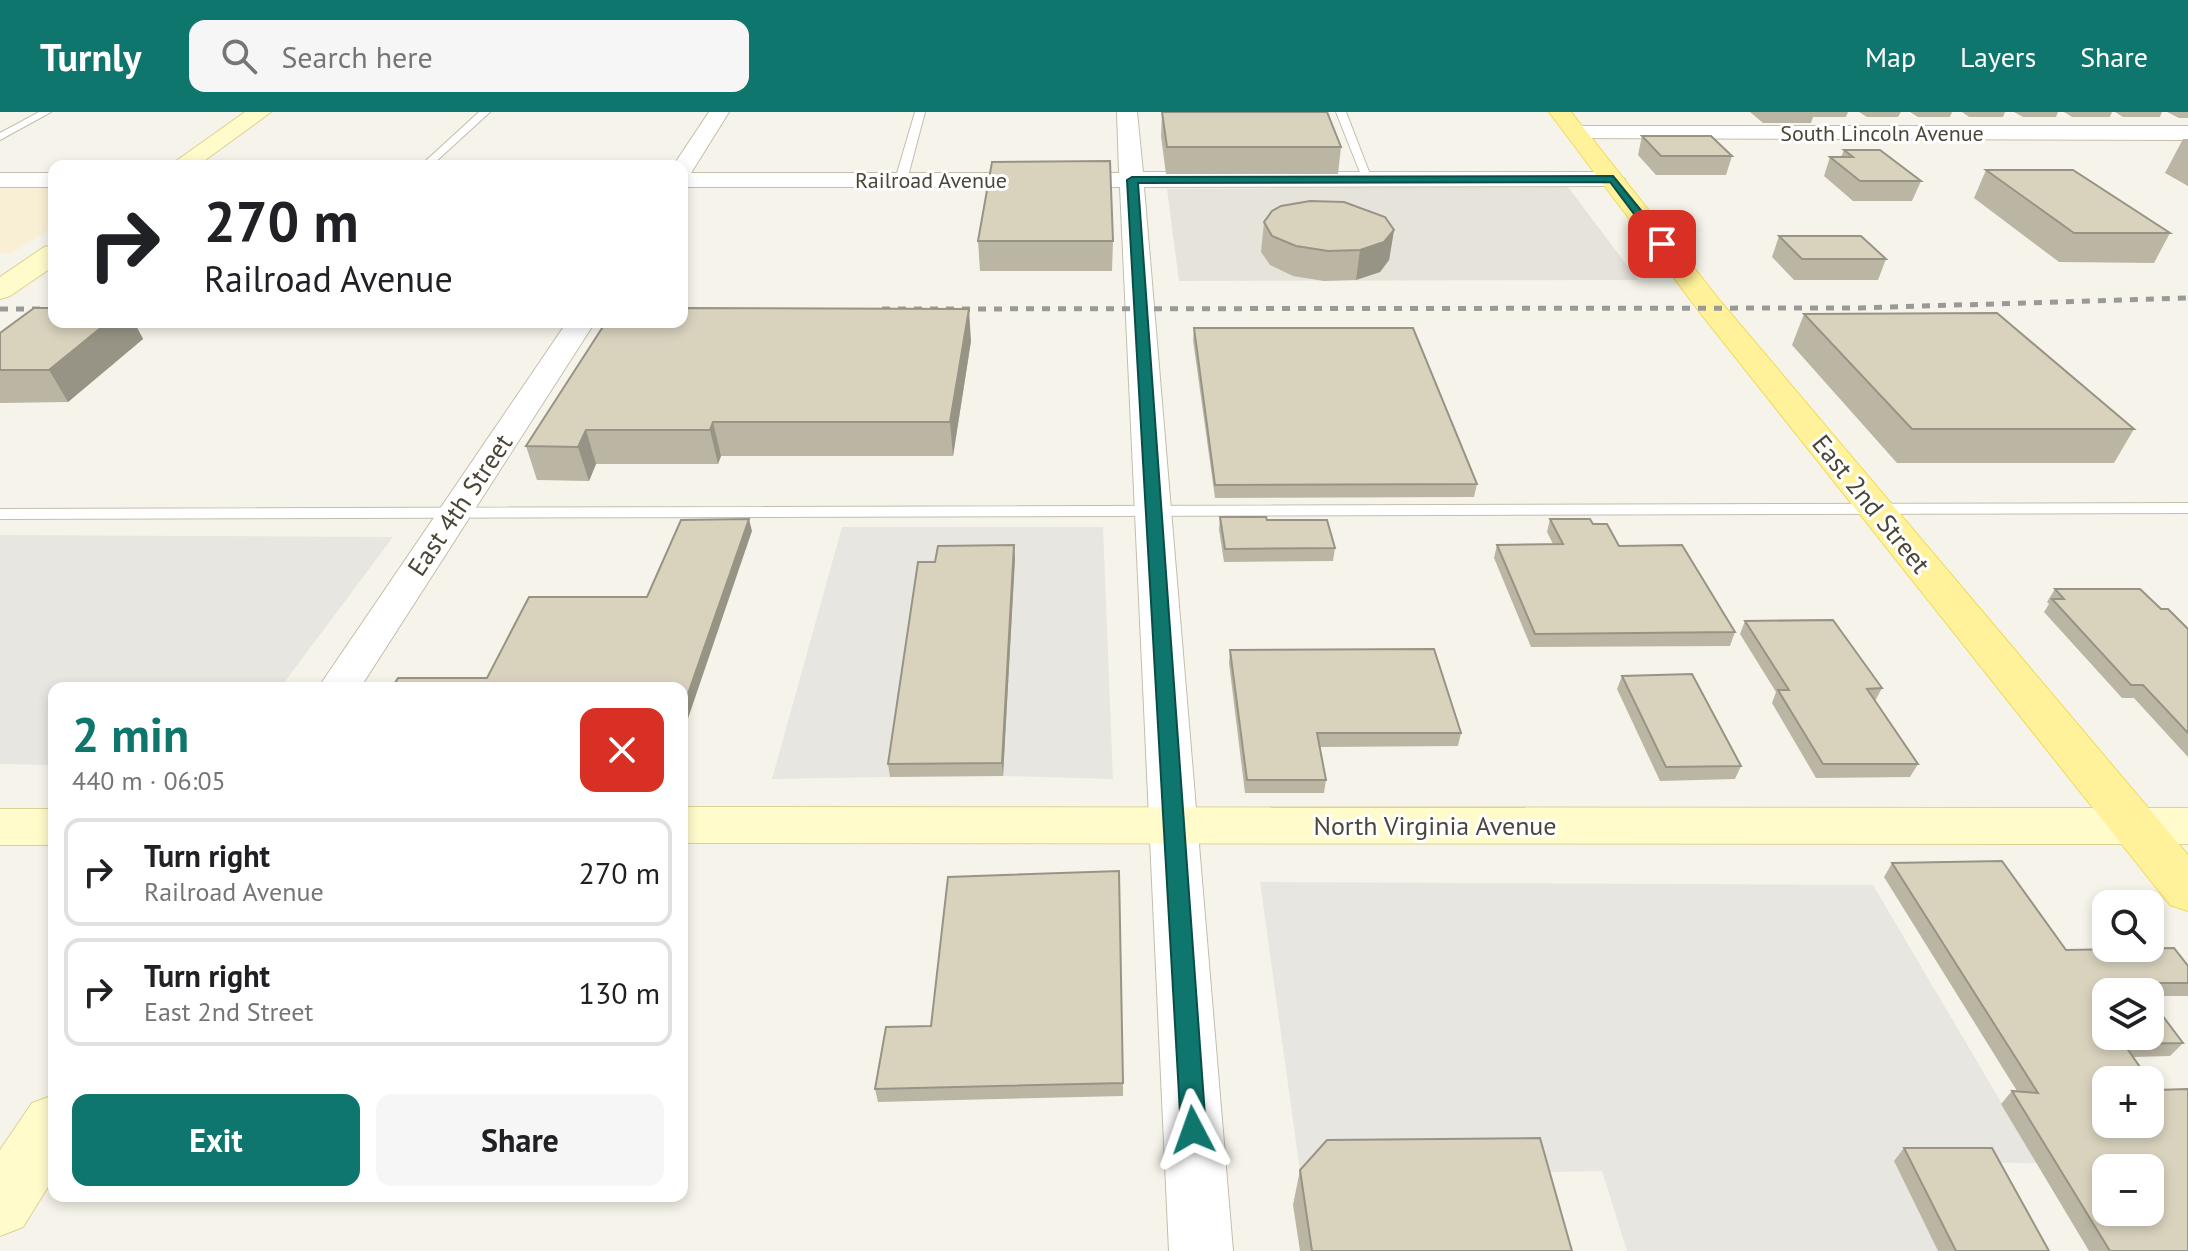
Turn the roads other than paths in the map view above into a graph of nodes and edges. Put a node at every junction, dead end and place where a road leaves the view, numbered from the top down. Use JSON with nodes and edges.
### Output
{"nodes":[{"id":1,"x":46,"y":112,"type":"edge"},
{"id":2,"x":260,"y":112,"type":"edge"},
{"id":3,"x":485,"y":112,"type":"edge"},
{"id":4,"x":719,"y":112,"type":"edge"},
{"id":5,"x":920,"y":112,"type":"edge"},
{"id":6,"x":1127,"y":112,"type":"edge"},
{"id":7,"x":1341,"y":112,"type":"edge"},
{"id":8,"x":1568,"y":122,"type":"edge"},
{"id":9,"x":2188,"y":133,"type":"edge"},
{"id":10,"x":0,"y":137,"type":"edge"},
{"id":11,"x":190,"y":160,"type":"edge"},
{"id":12,"x":432,"y":160,"type":"edge"},
{"id":13,"x":688,"y":161,"type":"edge"},
{"id":14,"x":1613,"y":179,"type":"junction"},
{"id":15,"x":0,"y":180,"type":"edge"},
{"id":16,"x":48,"y":180,"type":"edge"},
{"id":17,"x":688,"y":180,"type":"edge"},
{"id":18,"x":901,"y":180,"type":"junction"},
{"id":19,"x":1132,"y":180,"type":"junction"},
{"id":20,"x":1369,"y":180,"type":"junction"},
{"id":21,"x":48,"y":257,"type":"edge"},
{"id":22,"x":0,"y":290,"type":"edge"},
{"id":23,"x":577,"y":328,"type":"edge"},
{"id":24,"x":2188,"y":508,"type":"edge"},
{"id":25,"x":1877,"y":510,"type":"junction"},
{"id":26,"x":1153,"y":512,"type":"junction"},
{"id":27,"x":454,"y":513,"type":"junction"},
{"id":28,"x":0,"y":514,"type":"edge"},
{"id":29,"x":343,"y":682,"type":"edge"},
{"id":30,"x":688,"y":825,"type":"edge"},
{"id":31,"x":1173,"y":826,"type":"junction"},
{"id":32,"x":2135,"y":826,"type":"junction"},
{"id":33,"x":2188,"y":826,"type":"edge"},
{"id":34,"x":0,"y":827,"type":"edge"},
{"id":35,"x":48,"y":827,"type":"edge"},
{"id":36,"x":2188,"y":891,"type":"edge"},
{"id":37,"x":48,"y":1132,"type":"edge"},
{"id":38,"x":0,"y":1205,"type":"edge"},
{"id":39,"x":1201,"y":1251,"type":"edge"}],
"edges":[{"from":1,"to":10,"type":"lane"},
{"from":2,"to":11,"type":"street"},
{"from":3,"to":12,"type":"lane"},
{"from":4,"to":13,"type":"street"},
{"from":5,"to":18,"type":"lane"},
{"from":6,"to":19,"type":"street"},
{"from":7,"to":20,"type":"lane"},
{"from":8,"to":9,"type":"street","name":"South Lincoln Avenue"},
{"from":8,"to":14,"type":"main road","name":"East 2nd Street"},
{"from":14,"to":20,"type":"street","name":"Railroad Avenue"},
{"from":14,"to":25,"type":"main road","name":"East 2nd Street"},
{"from":15,"to":16,"type":"street"},
{"from":17,"to":18,"type":"street","name":"Railroad Avenue"},
{"from":18,"to":19,"type":"street","name":"Railroad Avenue"},
{"from":19,"to":20,"type":"street","name":"Railroad Avenue"},
{"from":19,"to":26,"type":"street"},
{"from":21,"to":22,"type":"street"},
{"from":23,"to":27,"type":"street","name":"East 4th Street"},
{"from":24,"to":25,"type":"lane"},
{"from":25,"to":26,"type":"lane"},
{"from":25,"to":32,"type":"main road","name":"East 2nd Street"},
{"from":26,"to":27,"type":"lane"},
{"from":26,"to":31,"type":"street"},
{"from":27,"to":28,"type":"lane"},
{"from":27,"to":29,"type":"street","name":"East 4th Street"},
{"from":30,"to":31,"type":"street","name":"North Virginia Avenue"},
{"from":31,"to":32,"type":"street","name":"North Virginia Avenue"},
{"from":31,"to":39,"type":"street"},
{"from":32,"to":33,"type":"street","name":"North Virginia Avenue"},
{"from":32,"to":36,"type":"main road","name":"East 2nd Street"},
{"from":34,"to":35,"type":"street"},
{"from":37,"to":38,"type":"street"}]}
